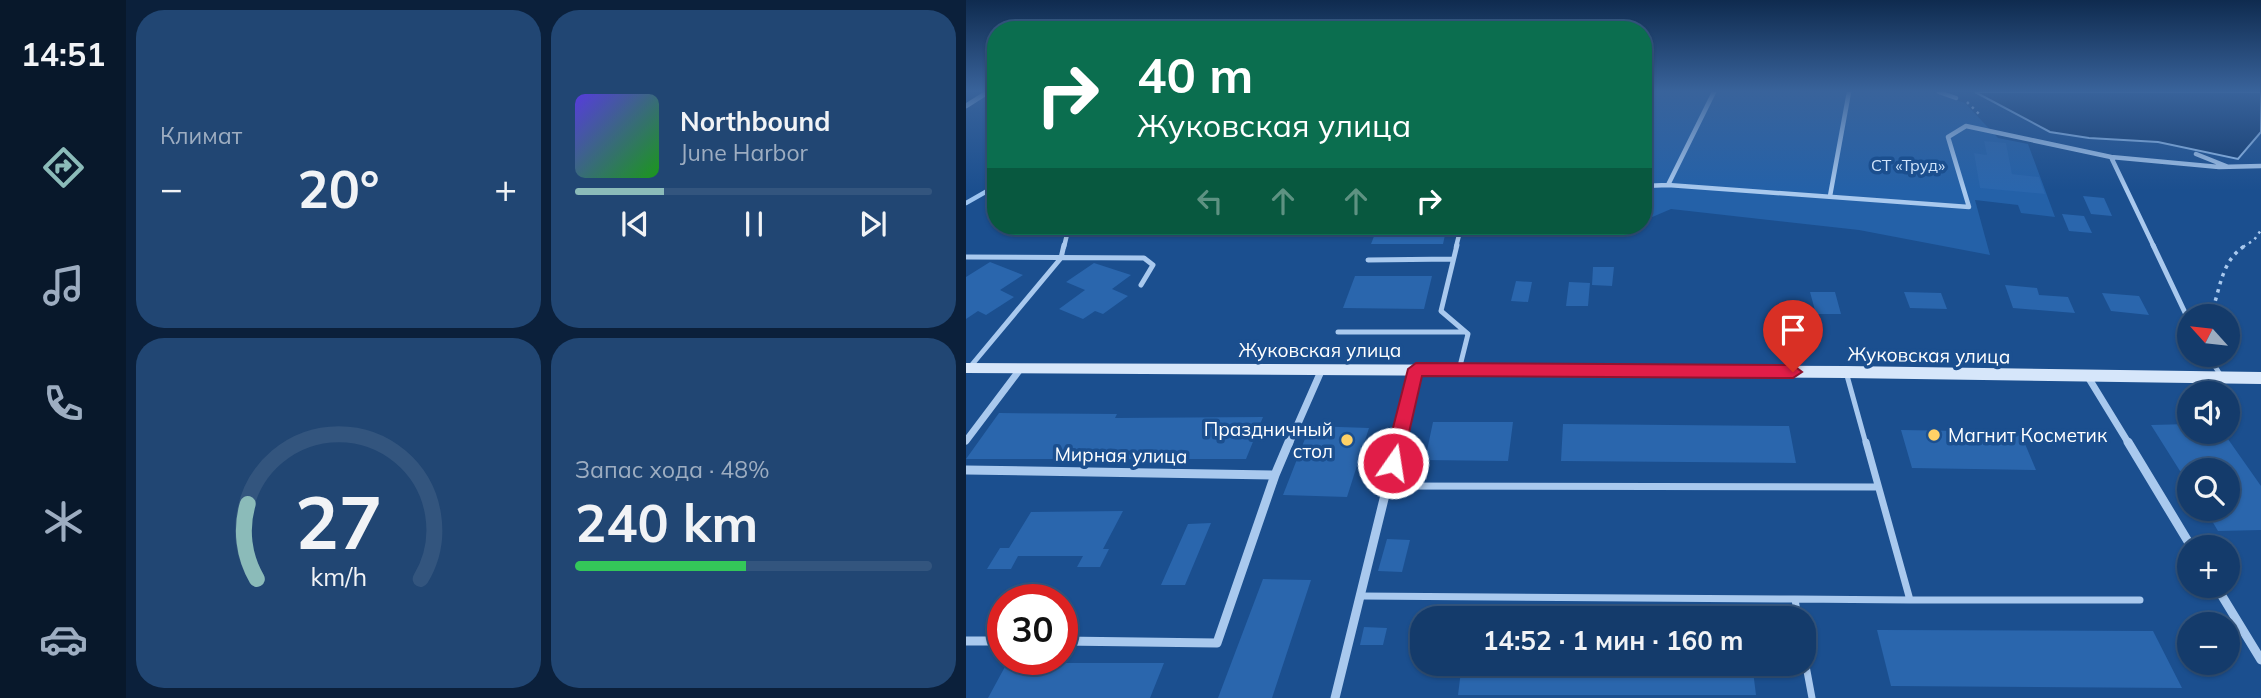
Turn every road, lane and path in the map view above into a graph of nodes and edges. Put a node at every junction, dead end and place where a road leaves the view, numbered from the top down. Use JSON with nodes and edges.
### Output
{"nodes":[{"id":1,"x":1698,"y":125,"type":"edge"},
{"id":2,"x":1843,"y":125,"type":"edge"},
{"id":3,"x":2196,"y":154,"type":"dead end"},
{"id":4,"x":2111,"y":157,"type":"junction"},
{"id":5,"x":2261,"y":166,"type":"edge"},
{"id":6,"x":2231,"y":167,"type":"junction"},
{"id":7,"x":1668,"y":185,"type":"junction"},
{"id":8,"x":1652,"y":186,"type":"edge"},
{"id":9,"x":1830,"y":196,"type":"junction"},
{"id":10,"x":2261,"y":230,"type":"edge"},
{"id":11,"x":1067,"y":235,"type":"edge"},
{"id":12,"x":1459,"y":235,"type":"edge"},
{"id":13,"x":966,"y":257,"type":"edge"},
{"id":14,"x":1061,"y":258,"type":"junction"},
{"id":15,"x":1453,"y":259,"type":"junction"},
{"id":16,"x":1368,"y":260,"type":"dead end"},
{"id":17,"x":1141,"y":285,"type":"dead end"},
{"id":18,"x":2181,"y":304,"type":"edge"},
{"id":19,"x":2215,"y":304,"type":"edge"},
{"id":20,"x":1338,"y":332,"type":"dead end"},
{"id":21,"x":1466,"y":332,"type":"junction"},
{"id":22,"x":1022,"y":367,"type":"junction"},
{"id":23,"x":968,"y":368,"type":"edge"},
{"id":24,"x":2216,"y":368,"type":"edge"},
{"id":25,"x":1322,"y":369,"type":"junction"},
{"id":26,"x":1416,"y":369,"type":"junction"},
{"id":27,"x":1460,"y":370,"type":"junction"},
{"id":28,"x":1846,"y":372,"type":"junction"},
{"id":29,"x":2088,"y":377,"type":"junction"},
{"id":30,"x":2222,"y":377,"type":"junction"},
{"id":31,"x":2261,"y":378,"type":"edge"},
{"id":32,"x":966,"y":441,"type":"edge"},
{"id":33,"x":966,"y":470,"type":"edge"},
{"id":34,"x":1275,"y":475,"type":"junction"},
{"id":35,"x":1388,"y":486,"type":"junction"},
{"id":36,"x":1877,"y":487,"type":"junction"},
{"id":37,"x":2184,"y":535,"type":"edge"},
{"id":38,"x":1360,"y":596,"type":"junction"},
{"id":39,"x":2223,"y":598,"type":"edge"},
{"id":40,"x":1795,"y":600,"type":"junction"},
{"id":41,"x":1910,"y":600,"type":"junction"},
{"id":42,"x":2140,"y":600,"type":"dead end"},
{"id":43,"x":1796,"y":606,"type":"edge"},
{"id":44,"x":966,"y":641,"type":"edge"},
{"id":45,"x":987,"y":641,"type":"edge"},
{"id":46,"x":1078,"y":642,"type":"edge"},
{"id":47,"x":2261,"y":660,"type":"edge"},
{"id":48,"x":1808,"y":676,"type":"edge"},
{"id":49,"x":1335,"y":698,"type":"edge"},
{"id":50,"x":1812,"y":698,"type":"edge"}],
"edges":[{"from":1,"to":7,"type":"lane"},
{"from":2,"to":9,"type":"lane"},
{"from":3,"to":6,"type":"lane"},
{"from":4,"to":6,"type":"lane"},
{"from":4,"to":9,"type":"lane"},
{"from":4,"to":18,"type":"lane"},
{"from":5,"to":6,"type":"lane"},
{"from":7,"to":8,"type":"lane"},
{"from":7,"to":9,"type":"lane"},
{"from":10,"to":19,"type":"path"},
{"from":11,"to":14,"type":"lane"},
{"from":12,"to":15,"type":"lane"},
{"from":13,"to":14,"type":"lane"},
{"from":14,"to":17,"type":"lane"},
{"from":14,"to":23,"type":"lane"},
{"from":15,"to":16,"type":"lane"},
{"from":15,"to":21,"type":"lane"},
{"from":20,"to":21,"type":"lane"},
{"from":21,"to":27,"type":"lane"},
{"from":22,"to":23,"type":"main road","name":"Жуковская улица"},
{"from":22,"to":25,"type":"main road","name":"Жуковская улица"},
{"from":22,"to":32,"type":"street"},
{"from":24,"to":30,"type":"lane"},
{"from":25,"to":26,"type":"main road","name":"Жуковская улица"},
{"from":25,"to":34,"type":"street"},
{"from":26,"to":27,"type":"main road","name":"Жуковская улица"},
{"from":26,"to":35,"type":"street"},
{"from":27,"to":28,"type":"main road","name":"Жуковская улица"},
{"from":28,"to":29,"type":"main road","name":"Жуковская улица"},
{"from":28,"to":36,"type":"lane"},
{"from":29,"to":30,"type":"main road","name":"Жуковская улица"},
{"from":29,"to":37,"type":"street"},
{"from":30,"to":31,"type":"main road","name":"Жуковская улица"},
{"from":33,"to":34,"type":"street","name":"Мирная улица"},
{"from":34,"to":46,"type":"street"},
{"from":35,"to":36,"type":"lane"},
{"from":35,"to":38,"type":"street"},
{"from":36,"to":41,"type":"lane"},
{"from":38,"to":40,"type":"lane"},
{"from":38,"to":49,"type":"street"},
{"from":39,"to":47,"type":"street"},
{"from":40,"to":41,"type":"lane"},
{"from":40,"to":43,"type":"lane"},
{"from":41,"to":42,"type":"lane"},
{"from":44,"to":45,"type":"street"},
{"from":48,"to":50,"type":"lane"}]}
